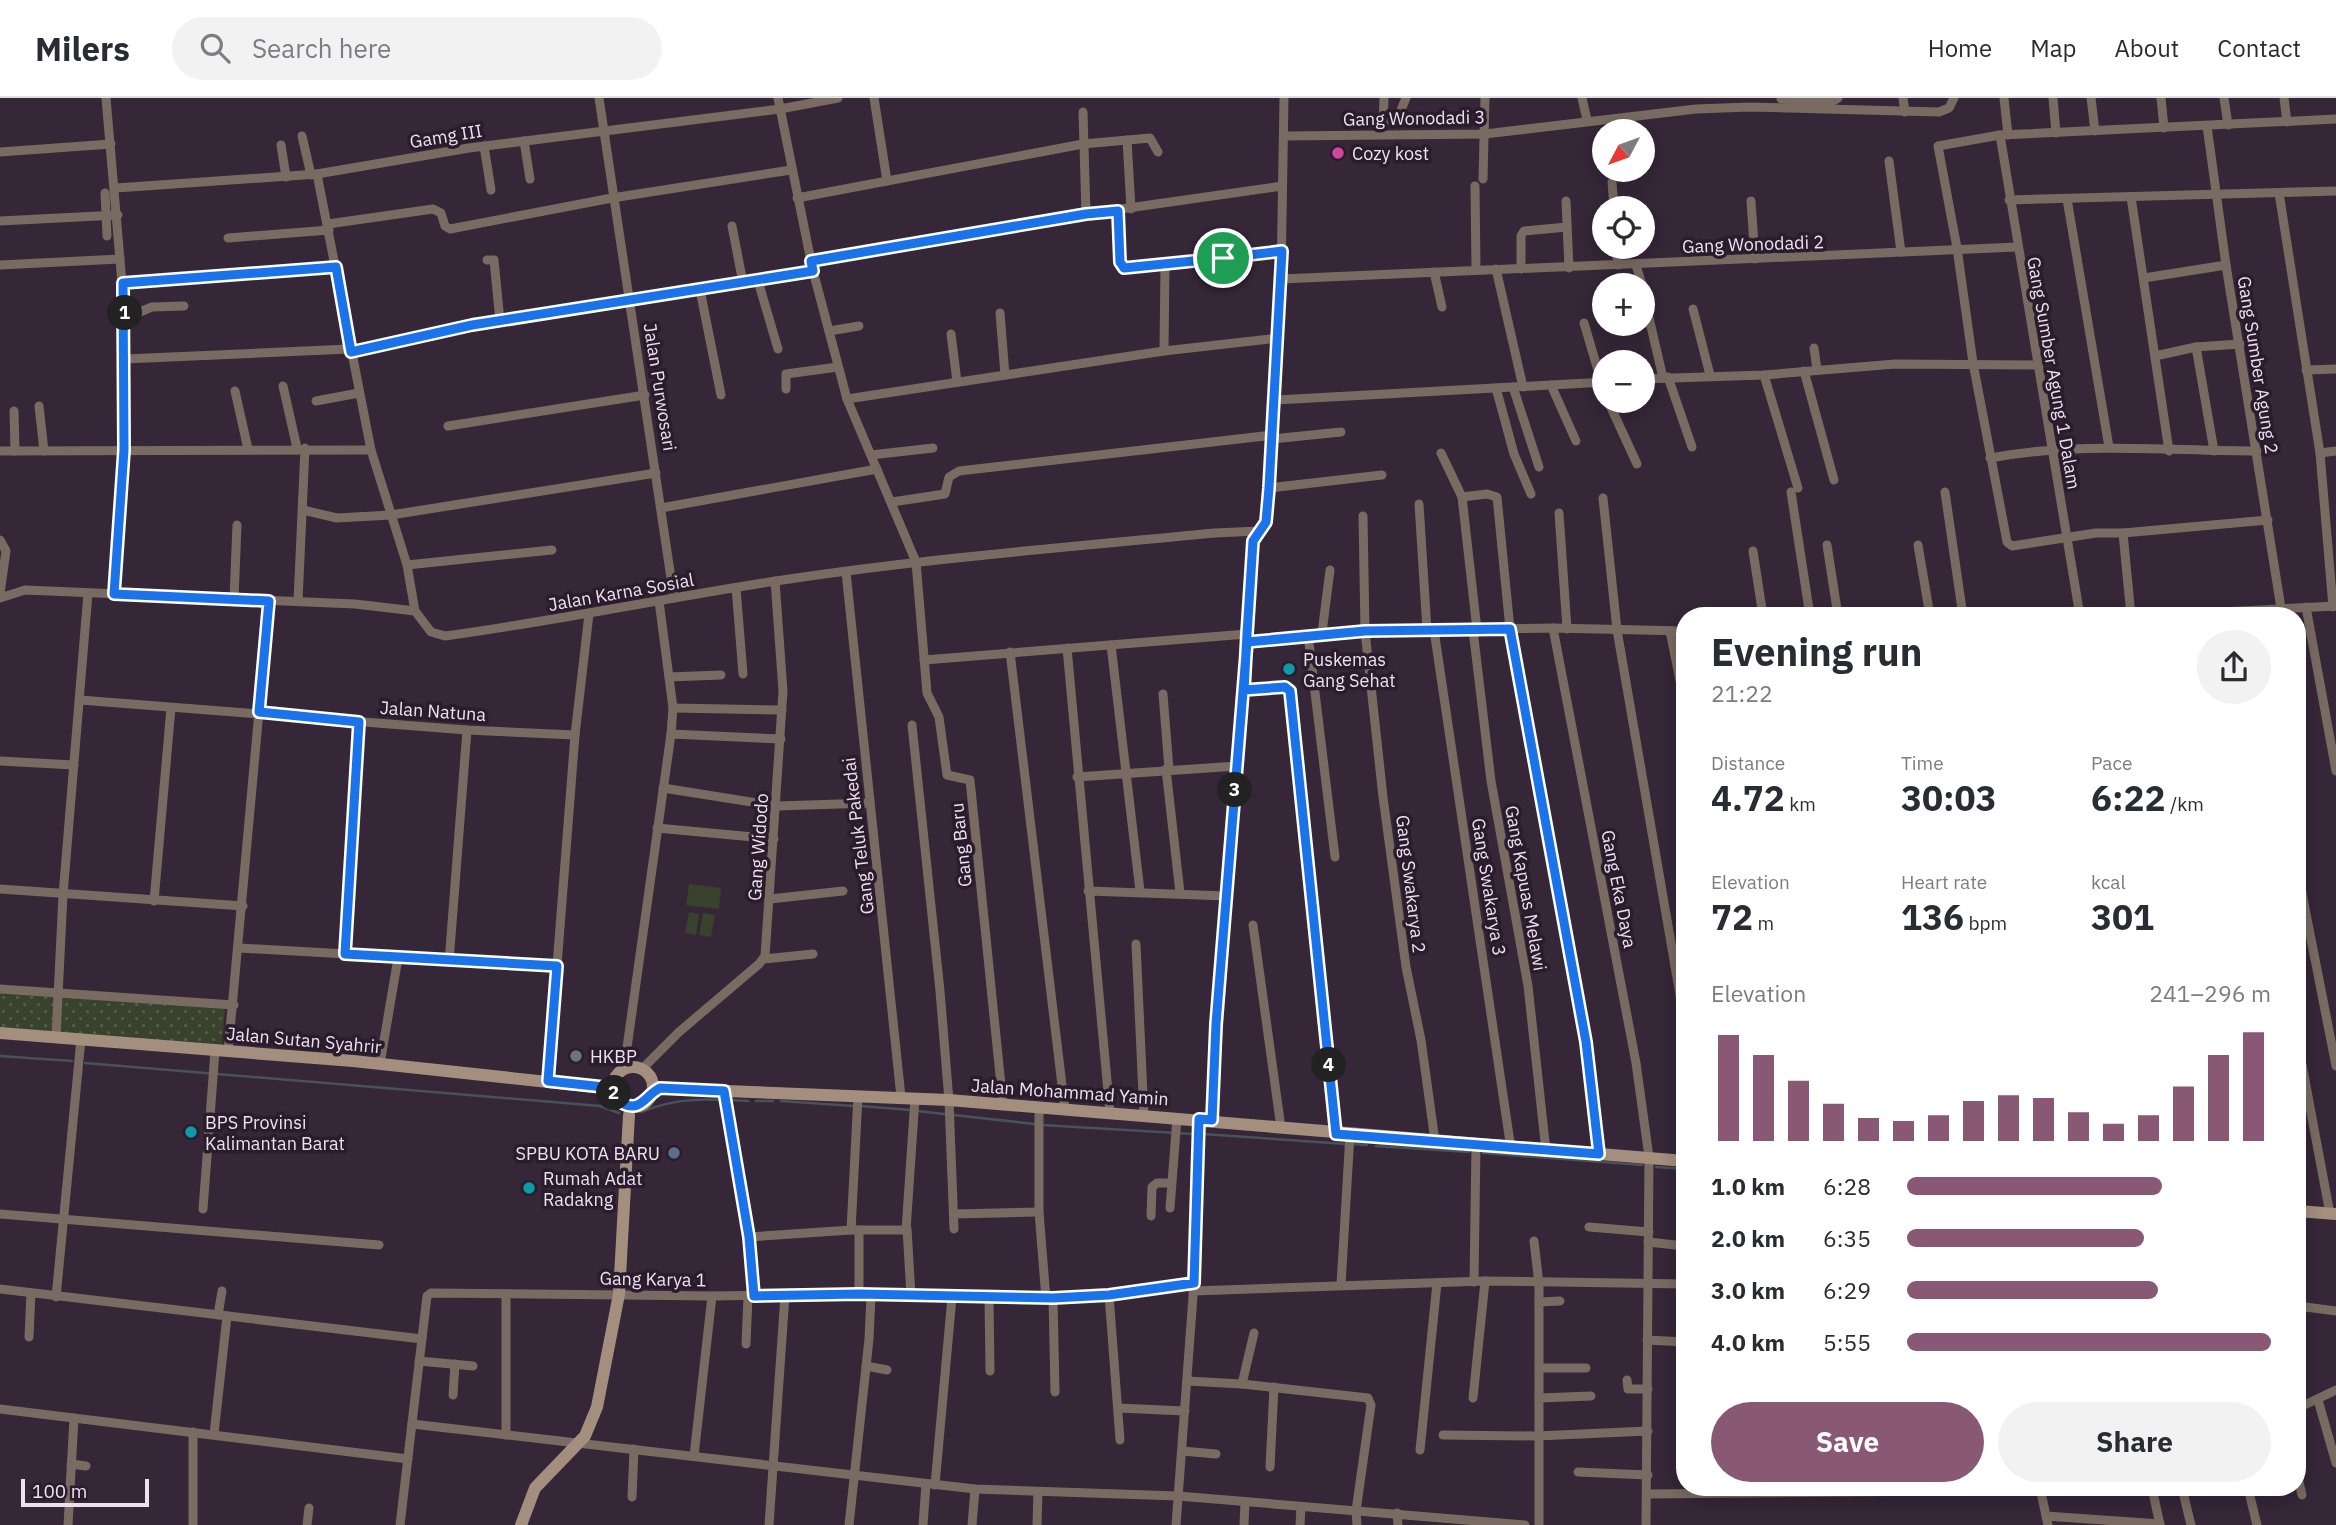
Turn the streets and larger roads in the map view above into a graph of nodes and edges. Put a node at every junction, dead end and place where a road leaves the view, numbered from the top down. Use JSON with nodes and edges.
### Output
{"nodes":[{"id":1,"x":108,"y":98,"type":"edge"},
{"id":2,"x":599,"y":98,"type":"edge"},
{"id":3,"x":778,"y":98,"type":"edge"},
{"id":4,"x":838,"y":98,"type":"edge"},
{"id":5,"x":874,"y":98,"type":"edge"},
{"id":6,"x":1284,"y":98,"type":"edge"},
{"id":7,"x":1384,"y":98,"type":"edge"},
{"id":8,"x":1406,"y":98,"type":"edge"},
{"id":9,"x":1485,"y":98,"type":"edge"},
{"id":10,"x":1582,"y":98,"type":"edge"},
{"id":11,"x":1693,"y":98,"type":"edge"},
{"id":12,"x":1838,"y":98,"type":"edge"},
{"id":13,"x":1903,"y":98,"type":"edge"},
{"id":14,"x":1954,"y":98,"type":"edge"},
{"id":15,"x":2004,"y":98,"type":"edge"},
{"id":16,"x":2053,"y":98,"type":"edge"},
{"id":17,"x":2091,"y":98,"type":"edge"},
{"id":18,"x":2161,"y":98,"type":"edge"},
{"id":19,"x":2224,"y":98,"type":"edge"},
{"id":20,"x":2284,"y":98,"type":"edge"},
{"id":21,"x":1782,"y":102,"type":"edge"},
{"id":22,"x":1750,"y":103,"type":"edge"},
{"id":23,"x":780,"y":109,"type":"junction"},
{"id":24,"x":1696,"y":109,"type":"junction"},
{"id":25,"x":1083,"y":112,"type":"dead end"},
{"id":26,"x":1905,"y":112,"type":"junction"},
{"id":27,"x":2336,"y":119,"type":"edge"},
{"id":28,"x":1587,"y":120,"type":"junction"},
{"id":29,"x":1383,"y":122,"type":"junction"},
{"id":30,"x":2287,"y":122,"type":"junction"},
{"id":31,"x":2228,"y":125,"type":"junction"},
{"id":32,"x":2207,"y":126,"type":"junction"},
{"id":33,"x":2164,"y":128,"type":"junction"},
{"id":34,"x":2095,"y":131,"type":"junction"},
{"id":35,"x":605,"y":132,"type":"junction"},
{"id":36,"x":2056,"y":133,"type":"junction"},
{"id":37,"x":1383,"y":134,"type":"junction"},
{"id":38,"x":1485,"y":134,"type":"junction"},
{"id":39,"x":2004,"y":135,"type":"junction"},
{"id":40,"x":302,"y":136,"type":"dead end"},
{"id":41,"x":1285,"y":136,"type":"junction"},
{"id":42,"x":1128,"y":140,"type":"junction"},
{"id":43,"x":524,"y":141,"type":"junction"},
{"id":44,"x":1083,"y":144,"type":"junction"},
{"id":45,"x":111,"y":145,"type":"junction"},
{"id":46,"x":281,"y":145,"type":"dead end"},
{"id":47,"x":484,"y":146,"type":"junction"},
{"id":48,"x":0,"y":152,"type":"edge"},
{"id":49,"x":1158,"y":152,"type":"dead end"},
{"id":50,"x":1889,"y":162,"type":"dead end"},
{"id":51,"x":791,"y":170,"type":"junction"},
{"id":52,"x":314,"y":174,"type":"junction"},
{"id":53,"x":286,"y":177,"type":"junction"},
{"id":54,"x":530,"y":179,"type":"dead end"},
{"id":55,"x":887,"y":181,"type":"junction"},
{"id":56,"x":1612,"y":182,"type":"dead end"},
{"id":57,"x":1282,"y":186,"type":"junction"},
{"id":58,"x":116,"y":188,"type":"junction"},
{"id":59,"x":491,"y":190,"type":"dead end"},
{"id":60,"x":2336,"y":191,"type":"edge"},
{"id":61,"x":105,"y":193,"type":"dead end"},
{"id":62,"x":2279,"y":193,"type":"junction"},
{"id":63,"x":2217,"y":195,"type":"junction"},
{"id":64,"x":1613,"y":196,"type":"edge"},
{"id":65,"x":2131,"y":197,"type":"junction"},
{"id":66,"x":612,"y":198,"type":"junction"},
{"id":67,"x":797,"y":198,"type":"junction"},
{"id":68,"x":2067,"y":199,"type":"junction"},
{"id":69,"x":2009,"y":200,"type":"junction"},
{"id":70,"x":1566,"y":201,"type":"dead end"},
{"id":71,"x":1751,"y":201,"type":"dead end"},
{"id":72,"x":1131,"y":209,"type":"junction"},
{"id":73,"x":1118,"y":211,"type":"junction"},
{"id":74,"x":1086,"y":214,"type":"junction"},
{"id":75,"x":106,"y":215,"type":"junction"},
{"id":76,"x":118,"y":215,"type":"junction"},
{"id":77,"x":0,"y":220,"type":"edge"},
{"id":78,"x":732,"y":226,"type":"dead end"},
{"id":79,"x":329,"y":227,"type":"junction"},
{"id":80,"x":1567,"y":227,"type":"junction"},
{"id":81,"x":107,"y":236,"type":"dead end"},
{"id":82,"x":228,"y":238,"type":"dead end"},
{"id":83,"x":2017,"y":247,"type":"junction"},
{"id":84,"x":1957,"y":248,"type":"junction"},
{"id":85,"x":1282,"y":251,"type":"junction"},
{"id":86,"x":1901,"y":252,"type":"junction"},
{"id":87,"x":120,"y":259,"type":"junction"},
{"id":88,"x":1617,"y":259,"type":"edge"},
{"id":89,"x":1755,"y":259,"type":"junction"},
{"id":90,"x":487,"y":260,"type":"dead end"},
{"id":91,"x":0,"y":265,"type":"edge"},
{"id":92,"x":1165,"y":265,"type":"junction"},
{"id":93,"x":1618,"y":265,"type":"junction"},
{"id":94,"x":1636,"y":265,"type":"junction"},
{"id":95,"x":2226,"y":265,"type":"junction"},
{"id":96,"x":812,"y":266,"type":"junction"},
{"id":97,"x":336,"y":267,"type":"junction"},
{"id":98,"x":1570,"y":268,"type":"junction"},
{"id":99,"x":1496,"y":269,"type":"junction"},
{"id":100,"x":1521,"y":269,"type":"junction"},
{"id":101,"x":1476,"y":270,"type":"junction"},
{"id":102,"x":1434,"y":272,"type":"junction"},
{"id":103,"x":1638,"y":273,"type":"edge"},
{"id":104,"x":2144,"y":278,"type":"junction"},
{"id":105,"x":1281,"y":279,"type":"junction"},
{"id":106,"x":758,"y":281,"type":"junction"},
{"id":107,"x":123,"y":283,"type":"junction"},
{"id":108,"x":743,"y":283,"type":"junction"},
{"id":109,"x":700,"y":290,"type":"junction"},
{"id":110,"x":630,"y":300,"type":"junction"},
{"id":111,"x":184,"y":306,"type":"dead end"},
{"id":112,"x":1441,"y":307,"type":"dead end"},
{"id":113,"x":1693,"y":309,"type":"dead end"},
{"id":114,"x":1000,"y":313,"type":"dead end"},
{"id":115,"x":125,"y":317,"type":"junction"},
{"id":116,"x":500,"y":321,"type":"junction"},
{"id":117,"x":1584,"y":323,"type":"dead end"},
{"id":118,"x":859,"y":326,"type":"dead end"},
{"id":119,"x":829,"y":331,"type":"junction"},
{"id":120,"x":951,"y":334,"type":"dead end"},
{"id":121,"x":1655,"y":336,"type":"edge"},
{"id":122,"x":1278,"y":338,"type":"junction"},
{"id":123,"x":2240,"y":344,"type":"junction"},
{"id":124,"x":2196,"y":347,"type":"junction"},
{"id":125,"x":1814,"y":348,"type":"dead end"},
{"id":126,"x":778,"y":349,"type":"dead end"},
{"id":127,"x":350,"y":350,"type":"junction"},
{"id":128,"x":1592,"y":350,"type":"edge"},
{"id":129,"x":1164,"y":351,"type":"junction"},
{"id":130,"x":2155,"y":356,"type":"junction"},
{"id":131,"x":125,"y":359,"type":"junction"},
{"id":132,"x":1973,"y":363,"type":"junction"},
{"id":133,"x":2036,"y":365,"type":"junction"},
{"id":134,"x":838,"y":367,"type":"junction"},
{"id":135,"x":2336,"y":369,"type":"edge"},
{"id":136,"x":1817,"y":370,"type":"junction"},
{"id":137,"x":2306,"y":370,"type":"junction"},
{"id":138,"x":1804,"y":371,"type":"junction"},
{"id":139,"x":1005,"y":375,"type":"junction"},
{"id":140,"x":1710,"y":375,"type":"junction"},
{"id":141,"x":1764,"y":375,"type":"junction"},
{"id":142,"x":1655,"y":378,"type":"edge"},
{"id":143,"x":1666,"y":378,"type":"junction"},
{"id":144,"x":957,"y":382,"type":"junction"},
{"id":145,"x":1592,"y":383,"type":"edge"},
{"id":146,"x":1551,"y":385,"type":"junction"},
{"id":147,"x":283,"y":386,"type":"dead end"},
{"id":148,"x":1513,"y":387,"type":"junction"},
{"id":149,"x":1523,"y":387,"type":"junction"},
{"id":150,"x":1496,"y":388,"type":"junction"},
{"id":151,"x":786,"y":389,"type":"dead end"},
{"id":152,"x":235,"y":391,"type":"dead end"},
{"id":153,"x":359,"y":393,"type":"junction"},
{"id":154,"x":645,"y":395,"type":"junction"},
{"id":155,"x":722,"y":395,"type":"dead end"},
{"id":156,"x":848,"y":399,"type":"junction"},
{"id":157,"x":1276,"y":400,"type":"junction"},
{"id":158,"x":316,"y":401,"type":"dead end"},
{"id":159,"x":39,"y":406,"type":"dead end"},
{"id":160,"x":14,"y":411,"type":"dead end"},
{"id":161,"x":1614,"y":413,"type":"edge"},
{"id":162,"x":449,"y":426,"type":"dead end"},
{"id":163,"x":1341,"y":432,"type":"dead end"},
{"id":164,"x":1273,"y":437,"type":"junction"},
{"id":165,"x":1576,"y":441,"type":"dead end"},
{"id":166,"x":933,"y":447,"type":"dead end"},
{"id":167,"x":1692,"y":447,"type":"dead end"},
{"id":168,"x":2109,"y":447,"type":"junction"},
{"id":169,"x":301,"y":448,"type":"junction"},
{"id":170,"x":248,"y":449,"type":"junction"},
{"id":171,"x":124,"y":450,"type":"junction"},
{"id":172,"x":371,"y":450,"type":"junction"},
{"id":173,"x":2051,"y":450,"type":"junction"},
{"id":174,"x":0,"y":451,"type":"edge"},
{"id":175,"x":15,"y":451,"type":"junction"},
{"id":176,"x":44,"y":451,"type":"junction"},
{"id":177,"x":2169,"y":451,"type":"junction"},
{"id":178,"x":2214,"y":451,"type":"junction"},
{"id":179,"x":2257,"y":451,"type":"junction"},
{"id":180,"x":2336,"y":451,"type":"edge"},
{"id":181,"x":1441,"y":453,"type":"dead end"},
{"id":182,"x":2320,"y":453,"type":"junction"},
{"id":183,"x":871,"y":455,"type":"junction"},
{"id":184,"x":1990,"y":458,"type":"junction"},
{"id":185,"x":1637,"y":464,"type":"dead end"},
{"id":186,"x":1539,"y":467,"type":"dead end"},
{"id":187,"x":877,"y":469,"type":"junction"},
{"id":188,"x":656,"y":473,"type":"junction"},
{"id":189,"x":1382,"y":475,"type":"dead end"},
{"id":190,"x":1834,"y":480,"type":"dead end"},
{"id":191,"x":1269,"y":488,"type":"junction"},
{"id":192,"x":1945,"y":492,"type":"dead end"},
{"id":193,"x":1531,"y":494,"type":"dead end"},
{"id":194,"x":1462,"y":497,"type":"junction"},
{"id":195,"x":1603,"y":498,"type":"dead end"},
{"id":196,"x":892,"y":502,"type":"junction"},
{"id":197,"x":1419,"y":504,"type":"dead end"},
{"id":198,"x":661,"y":508,"type":"junction"},
{"id":199,"x":303,"y":510,"type":"junction"},
{"id":200,"x":1559,"y":513,"type":"dead end"},
{"id":201,"x":391,"y":514,"type":"junction"},
{"id":202,"x":1363,"y":516,"type":"dead end"},
{"id":203,"x":2268,"y":520,"type":"junction"},
{"id":204,"x":237,"y":525,"type":"dead end"},
{"id":205,"x":1259,"y":531,"type":"junction"},
{"id":206,"x":2123,"y":533,"type":"junction"},
{"id":207,"x":2067,"y":537,"type":"junction"},
{"id":208,"x":0,"y":540,"type":"edge"},
{"id":209,"x":1827,"y":545,"type":"dead end"},
{"id":210,"x":1918,"y":545,"type":"dead end"},
{"id":211,"x":551,"y":550,"type":"dead end"},
{"id":212,"x":1754,"y":551,"type":"dead end"},
{"id":213,"x":916,"y":562,"type":"junction"},
{"id":214,"x":407,"y":565,"type":"junction"},
{"id":215,"x":1329,"y":570,"type":"dead end"},
{"id":216,"x":846,"y":572,"type":"junction"},
{"id":217,"x":775,"y":581,"type":"junction"},
{"id":218,"x":736,"y":588,"type":"junction"},
{"id":219,"x":89,"y":593,"type":"junction"},
{"id":220,"x":114,"y":594,"type":"junction"},
{"id":221,"x":0,"y":596,"type":"edge"},
{"id":222,"x":674,"y":598,"type":"junction"},
{"id":223,"x":234,"y":599,"type":"junction"},
{"id":224,"x":269,"y":601,"type":"junction"},
{"id":225,"x":298,"y":601,"type":"junction"},
{"id":226,"x":659,"y":601,"type":"junction"},
{"id":227,"x":2335,"y":606,"type":"edge"},
{"id":228,"x":1762,"y":607,"type":"edge"},
{"id":229,"x":1809,"y":607,"type":"edge"},
{"id":230,"x":1837,"y":607,"type":"edge"},
{"id":231,"x":1928,"y":607,"type":"edge"},
{"id":232,"x":1962,"y":607,"type":"edge"},
{"id":233,"x":2079,"y":607,"type":"edge"},
{"id":234,"x":2130,"y":607,"type":"edge"},
{"id":235,"x":2281,"y":607,"type":"edge"},
{"id":236,"x":2306,"y":607,"type":"joint"},
{"id":237,"x":415,"y":611,"type":"junction"},
{"id":238,"x":589,"y":614,"type":"junction"},
{"id":239,"x":1553,"y":628,"type":"junction"},
{"id":240,"x":1510,"y":629,"type":"junction"},
{"id":241,"x":1567,"y":629,"type":"junction"},
{"id":242,"x":1430,"y":630,"type":"junction"},
{"id":243,"x":1475,"y":630,"type":"junction"},
{"id":244,"x":1617,"y":630,"type":"junction"},
{"id":245,"x":1365,"y":631,"type":"junction"},
{"id":246,"x":1670,"y":631,"type":"junction"},
{"id":247,"x":1676,"y":631,"type":"edge"},
{"id":248,"x":1322,"y":633,"type":"junction"},
{"id":249,"x":1308,"y":635,"type":"junction"},
{"id":250,"x":1247,"y":638,"type":"junction"},
{"id":251,"x":1111,"y":645,"type":"junction"},
{"id":252,"x":1067,"y":648,"type":"junction"},
{"id":253,"x":1010,"y":652,"type":"junction"},
{"id":254,"x":924,"y":660,"type":"junction"},
{"id":255,"x":1676,"y":661,"type":"edge"},
{"id":256,"x":743,"y":674,"type":"dead end"},
{"id":257,"x":721,"y":675,"type":"dead end"},
{"id":258,"x":669,"y":677,"type":"junction"},
{"id":259,"x":1244,"y":690,"type":"junction"},
{"id":260,"x":1163,"y":694,"type":"dead end"},
{"id":261,"x":80,"y":700,"type":"junction"},
{"id":262,"x":171,"y":708,"type":"junction"},
{"id":263,"x":673,"y":708,"type":"junction"},
{"id":264,"x":782,"y":710,"type":"junction"},
{"id":265,"x":259,"y":712,"type":"junction"},
{"id":266,"x":359,"y":722,"type":"junction"},
{"id":267,"x":912,"y":725,"type":"dead end"},
{"id":268,"x":467,"y":730,"type":"junction"},
{"id":269,"x":671,"y":734,"type":"junction"},
{"id":270,"x":575,"y":735,"type":"junction"},
{"id":271,"x":781,"y":740,"type":"junction"},
{"id":272,"x":0,"y":761,"type":"edge"},
{"id":273,"x":74,"y":765,"type":"junction"},
{"id":274,"x":1237,"y":766,"type":"junction"},
{"id":275,"x":1167,"y":769,"type":"junction"},
{"id":276,"x":2336,"y":771,"type":"edge"},
{"id":277,"x":1126,"y":772,"type":"junction"},
{"id":278,"x":1077,"y":777,"type":"junction"},
{"id":279,"x":663,"y":788,"type":"junction"},
{"id":280,"x":870,"y":803,"type":"junction"},
{"id":281,"x":776,"y":806,"type":"junction"},
{"id":282,"x":657,"y":828,"type":"junction"},
{"id":283,"x":774,"y":839,"type":"junction"},
{"id":284,"x":1335,"y":857,"type":"dead end"},
{"id":285,"x":0,"y":889,"type":"edge"},
{"id":286,"x":843,"y":891,"type":"dead end"},
{"id":287,"x":1088,"y":891,"type":"junction"},
{"id":288,"x":1140,"y":891,"type":"junction"},
{"id":289,"x":1180,"y":893,"type":"junction"},
{"id":290,"x":63,"y":895,"type":"junction"},
{"id":291,"x":1227,"y":896,"type":"junction"},
{"id":292,"x":770,"y":900,"type":"junction"},
{"id":293,"x":154,"y":901,"type":"junction"},
{"id":294,"x":243,"y":906,"type":"junction"},
{"id":295,"x":2306,"y":914,"type":"edge"},
{"id":296,"x":1253,"y":925,"type":"dead end"},
{"id":297,"x":1136,"y":944,"type":"dead end"},
{"id":298,"x":239,"y":948,"type":"junction"},
{"id":299,"x":345,"y":954,"type":"junction"},
{"id":300,"x":813,"y":954,"type":"dead end"},
{"id":301,"x":398,"y":958,"type":"junction"},
{"id":302,"x":764,"y":959,"type":"junction"},
{"id":303,"x":449,"y":961,"type":"junction"},
{"id":304,"x":557,"y":966,"type":"junction"},
{"id":305,"x":1676,"y":972,"type":"edge"},
{"id":306,"x":0,"y":989,"type":"edge"},
{"id":307,"x":59,"y":994,"type":"junction"},
{"id":308,"x":234,"y":1005,"type":"junction"},
{"id":309,"x":0,"y":1033,"type":"edge"},
{"id":310,"x":55,"y":1037,"type":"junction"},
{"id":311,"x":81,"y":1039,"type":"junction"},
{"id":312,"x":222,"y":1051,"type":"junction"},
{"id":313,"x":380,"y":1064,"type":"junction"},
{"id":314,"x":636,"y":1066,"type":"junction"},
{"id":315,"x":2336,"y":1066,"type":"edge"},
{"id":316,"x":548,"y":1081,"type":"junction"},
{"id":317,"x":2306,"y":1082,"type":"edge"},
{"id":318,"x":611,"y":1086,"type":"junction"},
{"id":319,"x":655,"y":1089,"type":"junction"},
{"id":320,"x":724,"y":1092,"type":"junction"},
{"id":321,"x":858,"y":1096,"type":"junction"},
{"id":322,"x":910,"y":1098,"type":"junction"},
{"id":323,"x":949,"y":1100,"type":"junction"},
{"id":324,"x":1003,"y":1104,"type":"junction"},
{"id":325,"x":1040,"y":1108,"type":"junction"},
{"id":326,"x":629,"y":1109,"type":"junction"},
{"id":327,"x":1065,"y":1110,"type":"junction"},
{"id":328,"x":1111,"y":1113,"type":"junction"},
{"id":329,"x":1144,"y":1116,"type":"junction"},
{"id":330,"x":1177,"y":1118,"type":"junction"},
{"id":331,"x":1203,"y":1120,"type":"junction"},
{"id":332,"x":1281,"y":1128,"type":"junction"},
{"id":333,"x":1336,"y":1134,"type":"junction"},
{"id":334,"x":1350,"y":1135,"type":"junction"},
{"id":335,"x":1435,"y":1140,"type":"junction"},
{"id":336,"x":1476,"y":1144,"type":"junction"},
{"id":337,"x":1511,"y":1149,"type":"junction"},
{"id":338,"x":1546,"y":1151,"type":"junction"},
{"id":339,"x":1198,"y":1152,"type":"joint"},
{"id":340,"x":1599,"y":1154,"type":"junction"},
{"id":341,"x":1649,"y":1157,"type":"junction"},
{"id":342,"x":1676,"y":1160,"type":"edge"},
{"id":343,"x":1171,"y":1183,"type":"junction"},
{"id":344,"x":1170,"y":1208,"type":"dead end"},
{"id":345,"x":203,"y":1209,"type":"dead end"},
{"id":346,"x":1039,"y":1212,"type":"junction"},
{"id":347,"x":2306,"y":1212,"type":"edge"},
{"id":348,"x":954,"y":1213,"type":"junction"},
{"id":349,"x":0,"y":1214,"type":"edge"},
{"id":350,"x":2333,"y":1214,"type":"edge"},
{"id":351,"x":1151,"y":1216,"type":"dead end"},
{"id":352,"x":64,"y":1220,"type":"junction"},
{"id":353,"x":1589,"y":1227,"type":"dead end"},
{"id":354,"x":907,"y":1228,"type":"junction"},
{"id":355,"x":954,"y":1229,"type":"dead end"},
{"id":356,"x":855,"y":1230,"type":"junction"},
{"id":357,"x":749,"y":1237,"type":"junction"},
{"id":358,"x":1649,"y":1237,"type":"junction"},
{"id":359,"x":1534,"y":1241,"type":"dead end"},
{"id":360,"x":1676,"y":1244,"type":"edge"},
{"id":361,"x":379,"y":1245,"type":"dead end"},
{"id":362,"x":1485,"y":1281,"type":"junction"},
{"id":363,"x":1474,"y":1282,"type":"junction"},
{"id":364,"x":1647,"y":1282,"type":"junction"},
{"id":365,"x":1437,"y":1283,"type":"junction"},
{"id":366,"x":1539,"y":1284,"type":"junction"},
{"id":367,"x":1676,"y":1284,"type":"edge"},
{"id":368,"x":1341,"y":1285,"type":"junction"},
{"id":369,"x":1194,"y":1287,"type":"junction"},
{"id":370,"x":0,"y":1289,"type":"edge"},
{"id":371,"x":222,"y":1291,"type":"dead end"},
{"id":372,"x":31,"y":1293,"type":"junction"},
{"id":373,"x":506,"y":1294,"type":"junction"},
{"id":374,"x":619,"y":1294,"type":"junction"},
{"id":375,"x":859,"y":1294,"type":"junction"},
{"id":376,"x":785,"y":1295,"type":"junction"},
{"id":377,"x":871,"y":1295,"type":"junction"},
{"id":378,"x":1109,"y":1295,"type":"junction"},
{"id":379,"x":712,"y":1296,"type":"junction"},
{"id":380,"x":751,"y":1296,"type":"junction"},
{"id":381,"x":911,"y":1296,"type":"junction"},
{"id":382,"x":56,"y":1297,"type":"junction"},
{"id":383,"x":952,"y":1297,"type":"junction"},
{"id":384,"x":989,"y":1298,"type":"junction"},
{"id":385,"x":1050,"y":1299,"type":"junction"},
{"id":386,"x":1560,"y":1301,"type":"dead end"},
{"id":387,"x":1539,"y":1302,"type":"junction"},
{"id":388,"x":2306,"y":1307,"type":"edge"},
{"id":389,"x":2336,"y":1311,"type":"edge"},
{"id":390,"x":223,"y":1316,"type":"junction"},
{"id":391,"x":1254,"y":1333,"type":"dead end"},
{"id":392,"x":29,"y":1337,"type":"dead end"},
{"id":393,"x":422,"y":1339,"type":"junction"},
{"id":394,"x":1647,"y":1340,"type":"junction"},
{"id":395,"x":1676,"y":1342,"type":"edge"},
{"id":396,"x":746,"y":1345,"type":"dead end"},
{"id":397,"x":419,"y":1361,"type":"junction"},
{"id":398,"x":455,"y":1364,"type":"junction"},
{"id":399,"x":472,"y":1366,"type":"dead end"},
{"id":400,"x":866,"y":1366,"type":"junction"},
{"id":401,"x":1539,"y":1368,"type":"junction"},
{"id":402,"x":1586,"y":1368,"type":"dead end"},
{"id":403,"x":887,"y":1370,"type":"dead end"},
{"id":404,"x":990,"y":1371,"type":"dead end"},
{"id":405,"x":1627,"y":1380,"type":"dead end"},
{"id":406,"x":1187,"y":1381,"type":"junction"},
{"id":407,"x":1242,"y":1384,"type":"junction"},
{"id":408,"x":1274,"y":1387,"type":"junction"},
{"id":409,"x":1648,"y":1389,"type":"junction"},
{"id":410,"x":2336,"y":1390,"type":"edge"},
{"id":411,"x":1055,"y":1392,"type":"dead end"},
{"id":412,"x":453,"y":1395,"type":"dead end"},
{"id":413,"x":1591,"y":1396,"type":"dead end"},
{"id":414,"x":1472,"y":1398,"type":"dead end"},
{"id":415,"x":1539,"y":1398,"type":"junction"},
{"id":416,"x":2318,"y":1400,"type":"junction"},
{"id":417,"x":2306,"y":1405,"type":"edge"},
{"id":418,"x":1118,"y":1408,"type":"junction"},
{"id":419,"x":0,"y":1409,"type":"edge"},
{"id":420,"x":1185,"y":1411,"type":"junction"},
{"id":421,"x":74,"y":1418,"type":"junction"},
{"id":422,"x":412,"y":1424,"type":"junction"},
{"id":423,"x":1648,"y":1431,"type":"junction"},
{"id":424,"x":192,"y":1432,"type":"junction"},
{"id":425,"x":214,"y":1434,"type":"junction"},
{"id":426,"x":506,"y":1434,"type":"junction"},
{"id":427,"x":1443,"y":1435,"type":"dead end"},
{"id":428,"x":1537,"y":1436,"type":"junction"},
{"id":429,"x":1120,"y":1440,"type":"dead end"},
{"id":430,"x":578,"y":1443,"type":"junction"},
{"id":431,"x":634,"y":1449,"type":"junction"},
{"id":432,"x":1420,"y":1450,"type":"dead end"},
{"id":433,"x":1182,"y":1451,"type":"junction"},
{"id":434,"x":1216,"y":1454,"type":"dead end"},
{"id":435,"x":694,"y":1455,"type":"junction"},
{"id":436,"x":408,"y":1459,"type":"junction"},
{"id":437,"x":2336,"y":1463,"type":"edge"},
{"id":438,"x":71,"y":1464,"type":"junction"},
{"id":439,"x":86,"y":1466,"type":"dead end"},
{"id":440,"x":772,"y":1467,"type":"junction"},
{"id":441,"x":1270,"y":1467,"type":"dead end"},
{"id":442,"x":1578,"y":1472,"type":"dead end"},
{"id":443,"x":1648,"y":1475,"type":"junction"},
{"id":444,"x":853,"y":1476,"type":"junction"},
{"id":445,"x":931,"y":1484,"type":"junction"},
{"id":446,"x":975,"y":1489,"type":"junction"},
{"id":447,"x":1038,"y":1492,"type":"junction"},
{"id":448,"x":1647,"y":1494,"type":"junction"},
{"id":449,"x":1676,"y":1494,"type":"edge"},
{"id":450,"x":1178,"y":1496,"type":"junction"},
{"id":451,"x":2042,"y":1496,"type":"edge"},
{"id":452,"x":2154,"y":1496,"type":"edge"},
{"id":453,"x":2184,"y":1496,"type":"edge"},
{"id":454,"x":2250,"y":1496,"type":"edge"},
{"id":455,"x":632,"y":1497,"type":"dead end"},
{"id":456,"x":1245,"y":1502,"type":"junction"},
{"id":457,"x":1301,"y":1507,"type":"junction"},
{"id":458,"x":309,"y":1508,"type":"dead end"},
{"id":459,"x":1356,"y":1511,"type":"junction"},
{"id":460,"x":1397,"y":1513,"type":"junction"},
{"id":461,"x":2047,"y":1520,"type":"edge"},
{"id":462,"x":1459,"y":1522,"type":"edge"},
{"id":463,"x":1491,"y":1523,"type":"edge"},
{"id":464,"x":2160,"y":1524,"type":"edge"},
{"id":465,"x":68,"y":1525,"type":"edge"},
{"id":466,"x":192,"y":1525,"type":"edge"},
{"id":467,"x":307,"y":1525,"type":"edge"},
{"id":468,"x":400,"y":1525,"type":"edge"},
{"id":469,"x":522,"y":1525,"type":"edge"},
{"id":470,"x":769,"y":1525,"type":"edge"},
{"id":471,"x":849,"y":1525,"type":"edge"},
{"id":472,"x":923,"y":1525,"type":"edge"},
{"id":473,"x":972,"y":1525,"type":"edge"},
{"id":474,"x":1037,"y":1525,"type":"edge"},
{"id":475,"x":1176,"y":1525,"type":"edge"},
{"id":476,"x":1244,"y":1525,"type":"edge"},
{"id":477,"x":1300,"y":1525,"type":"edge"},
{"id":478,"x":1357,"y":1525,"type":"edge"},
{"id":479,"x":1398,"y":1525,"type":"edge"},
{"id":480,"x":1525,"y":1525,"type":"edge"},
{"id":481,"x":1539,"y":1525,"type":"edge"},
{"id":482,"x":1646,"y":1525,"type":"edge"},
{"id":483,"x":2191,"y":1525,"type":"edge"},
{"id":484,"x":2257,"y":1525,"type":"edge"}],
"edges":[{"from":1,"to":45,"type":"street"},
{"from":2,"to":35,"type":"street","name":"Jalan Purwosari"},
{"from":3,"to":23,"type":"street","name":"Gang Baru"},
{"from":4,"to":23,"type":"street","name":"Gamg III"},
{"from":5,"to":55,"type":"street"},
{"from":6,"to":41,"type":"street"},
{"from":7,"to":29,"type":"street"},
{"from":8,"to":29,"type":"street"},
{"from":9,"to":38,"type":"street"},
{"from":10,"to":28,"type":"street"},
{"from":11,"to":24,"type":"street"},
{"from":12,"to":21,"type":"street"},
{"from":13,"to":26,"type":"street"},
{"from":14,"to":26,"type":"street","name":"Gang Wonodadi 3"},
{"from":15,"to":39,"type":"street","name":"Gang Sumber Agung 1 Dalam"},
{"from":16,"to":36,"type":"street"},
{"from":17,"to":34,"type":"street"},
{"from":18,"to":33,"type":"street"},
{"from":19,"to":31,"type":"street"},
{"from":20,"to":30,"type":"street"},
{"from":21,"to":22,"type":"street","name":"Gang Wonodadi 3"},
{"from":21,"to":26,"type":"street","name":"Gang Wonodadi 3"},
{"from":22,"to":24,"type":"street","name":"Gang Wonodadi 3"},
{"from":23,"to":35,"type":"street","name":"Gamg III"},
{"from":23,"to":51,"type":"street","name":"Gang Baru"},
{"from":24,"to":28,"type":"street","name":"Gang Wonodadi 3"},
{"from":25,"to":44,"type":"street"},
{"from":27,"to":30,"type":"street"},
{"from":28,"to":38,"type":"street","name":"Gang Wonodadi 3"},
{"from":29,"to":37,"type":"street"},
{"from":30,"to":31,"type":"street"},
{"from":31,"to":32,"type":"street"},
{"from":32,"to":33,"type":"street"},
{"from":32,"to":63,"type":"street","name":"Gang Sumber Agung 2"},
{"from":33,"to":34,"type":"street"},
{"from":34,"to":36,"type":"street"},
{"from":35,"to":43,"type":"street","name":"Gamg III"},
{"from":35,"to":66,"type":"street","name":"Jalan Purwosari"},
{"from":36,"to":39,"type":"street"},
{"from":37,"to":38,"type":"street","name":"Gang Wonodadi 3"},
{"from":37,"to":41,"type":"street","name":"Gang Wonodadi 3"},
{"from":38,"to":101,"type":"street"},
{"from":39,"to":69,"type":"street","name":"Gang Sumber Agung 1 Dalam"},
{"from":39,"to":84,"type":"street"},
{"from":40,"to":52,"type":"street"},
{"from":41,"to":57,"type":"street"},
{"from":42,"to":44,"type":"street"},
{"from":42,"to":49,"type":"street"},
{"from":42,"to":72,"type":"street"},
{"from":43,"to":47,"type":"street","name":"Gamg III"},
{"from":43,"to":54,"type":"street"},
{"from":44,"to":55,"type":"street"},
{"from":44,"to":74,"type":"street"},
{"from":45,"to":48,"type":"street"},
{"from":45,"to":58,"type":"street"},
{"from":46,"to":53,"type":"street"},
{"from":47,"to":52,"type":"street","name":"Gamg III"},
{"from":47,"to":59,"type":"street"},
{"from":50,"to":86,"type":"street"},
{"from":51,"to":66,"type":"street"},
{"from":51,"to":67,"type":"street","name":"Gang Baru"},
{"from":52,"to":53,"type":"street","name":"Gamg III"},
{"from":52,"to":79,"type":"street"},
{"from":53,"to":58,"type":"street","name":"Gamg III"},
{"from":55,"to":67,"type":"street"},
{"from":56,"to":64,"type":"street"},
{"from":57,"to":72,"type":"street"},
{"from":57,"to":85,"type":"street"},
{"from":58,"to":76,"type":"street"},
{"from":60,"to":62,"type":"street"},
{"from":61,"to":75,"type":"street"},
{"from":62,"to":63,"type":"street"},
{"from":62,"to":137,"type":"street"},
{"from":63,"to":65,"type":"street"},
{"from":63,"to":95,"type":"street","name":"Gang Sumber Agung 2"},
{"from":65,"to":68,"type":"street"},
{"from":65,"to":104,"type":"street"},
{"from":66,"to":79,"type":"street"},
{"from":66,"to":110,"type":"street","name":"Jalan Purwosari"},
{"from":67,"to":96,"type":"street","name":"Gang Baru"},
{"from":68,"to":69,"type":"street"},
{"from":68,"to":168,"type":"street"},
{"from":69,"to":83,"type":"street","name":"Gang Sumber Agung 1 Dalam"},
{"from":70,"to":80,"type":"street"},
{"from":71,"to":89,"type":"street"},
{"from":72,"to":73,"type":"street"},
{"from":73,"to":74,"type":"street"},
{"from":73,"to":92,"type":"street"},
{"from":74,"to":96,"type":"street"},
{"from":75,"to":76,"type":"street"},
{"from":75,"to":77,"type":"street"},
{"from":75,"to":81,"type":"street"},
{"from":76,"to":87,"type":"street"},
{"from":78,"to":108,"type":"street"},
{"from":79,"to":82,"type":"street"},
{"from":79,"to":97,"type":"street"},
{"from":80,"to":98,"type":"street"},
{"from":80,"to":100,"type":"street"},
{"from":83,"to":84,"type":"street","name":"Gang Wonodadi 2"},
{"from":83,"to":133,"type":"street","name":"Gang Sumber Agung 1 Dalam"},
{"from":84,"to":86,"type":"street","name":"Gang Wonodadi 2"},
{"from":84,"to":132,"type":"street"},
{"from":85,"to":92,"type":"street"},
{"from":85,"to":105,"type":"street"},
{"from":86,"to":89,"type":"street","name":"Gang Wonodadi 2"},
{"from":87,"to":91,"type":"street"},
{"from":87,"to":107,"type":"street"},
{"from":88,"to":93,"type":"street"},
{"from":89,"to":94,"type":"street","name":"Gang Wonodadi 2"},
{"from":90,"to":116,"type":"street"},
{"from":92,"to":129,"type":"street"},
{"from":93,"to":94,"type":"street","name":"Gang Wonodadi 2"},
{"from":93,"to":98,"type":"street","name":"Gang Wonodadi 2"},
{"from":94,"to":103,"type":"street"},
{"from":95,"to":104,"type":"street"},
{"from":95,"to":123,"type":"street","name":"Gang Sumber Agung 2"},
{"from":96,"to":106,"type":"street"},
{"from":96,"to":119,"type":"street","name":"Gang Baru"},
{"from":97,"to":107,"type":"street"},
{"from":97,"to":127,"type":"street"},
{"from":98,"to":100,"type":"street","name":"Gang Wonodadi 2"},
{"from":99,"to":100,"type":"street","name":"Gang Wonodadi 2"},
{"from":99,"to":101,"type":"street","name":"Gang Wonodadi 2"},
{"from":99,"to":149,"type":"street"},
{"from":101,"to":102,"type":"street","name":"Gang Wonodadi 2"},
{"from":102,"to":105,"type":"street","name":"Gang Wonodadi 2"},
{"from":102,"to":112,"type":"street"},
{"from":104,"to":130,"type":"street"},
{"from":105,"to":122,"type":"street"},
{"from":106,"to":108,"type":"street"},
{"from":106,"to":126,"type":"street"},
{"from":107,"to":115,"type":"street"},
{"from":108,"to":109,"type":"street"},
{"from":109,"to":110,"type":"street"},
{"from":109,"to":155,"type":"street"},
{"from":110,"to":116,"type":"street"},
{"from":110,"to":154,"type":"street","name":"Jalan Purwosari"},
{"from":111,"to":115,"type":"street"},
{"from":113,"to":140,"type":"street"},
{"from":114,"to":139,"type":"street"},
{"from":115,"to":131,"type":"street"},
{"from":116,"to":127,"type":"street"},
{"from":117,"to":128,"type":"street"},
{"from":118,"to":119,"type":"street"},
{"from":119,"to":134,"type":"street","name":"Gang Baru"},
{"from":120,"to":144,"type":"street"},
{"from":121,"to":143,"type":"street"},
{"from":122,"to":129,"type":"street"},
{"from":122,"to":157,"type":"street"},
{"from":123,"to":124,"type":"street"},
{"from":123,"to":179,"type":"street","name":"Gang Sumber Agung 2"},
{"from":124,"to":130,"type":"street"},
{"from":124,"to":178,"type":"street"},
{"from":125,"to":136,"type":"street"},
{"from":127,"to":131,"type":"street"},
{"from":127,"to":153,"type":"street"},
{"from":129,"to":139,"type":"street"},
{"from":130,"to":177,"type":"street"},
{"from":131,"to":171,"type":"street"},
{"from":132,"to":133,"type":"street"},
{"from":132,"to":136,"type":"street"},
{"from":132,"to":184,"type":"street"},
{"from":133,"to":173,"type":"street","name":"Gang Sumber Agung 1 Dalam"},
{"from":134,"to":151,"type":"street"},
{"from":134,"to":156,"type":"street","name":"Gang Baru"},
{"from":135,"to":137,"type":"street"},
{"from":136,"to":138,"type":"street"},
{"from":137,"to":182,"type":"street"},
{"from":138,"to":141,"type":"street"},
{"from":138,"to":190,"type":"street"},
{"from":139,"to":144,"type":"street"},
{"from":140,"to":141,"type":"street"},
{"from":140,"to":143,"type":"street"},
{"from":141,"to":229,"type":"street"},
{"from":142,"to":143,"type":"street"},
{"from":143,"to":167,"type":"street"},
{"from":144,"to":156,"type":"street"},
{"from":145,"to":146,"type":"street"},
{"from":146,"to":149,"type":"street"},
{"from":146,"to":165,"type":"street"},
{"from":147,"to":169,"type":"street"},
{"from":148,"to":149,"type":"street"},
{"from":148,"to":150,"type":"street"},
{"from":148,"to":186,"type":"street"},
{"from":150,"to":157,"type":"street"},
{"from":150,"to":193,"type":"street"},
{"from":152,"to":170,"type":"street"},
{"from":153,"to":158,"type":"street"},
{"from":153,"to":172,"type":"street"},
{"from":154,"to":162,"type":"street"},
{"from":154,"to":188,"type":"street","name":"Jalan Purwosari"},
{"from":156,"to":183,"type":"street","name":"Gang Baru"},
{"from":157,"to":164,"type":"street"},
{"from":159,"to":176,"type":"street"},
{"from":160,"to":175,"type":"street"},
{"from":161,"to":185,"type":"street"},
{"from":163,"to":164,"type":"street"},
{"from":164,"to":191,"type":"street"},
{"from":164,"to":196,"type":"street"},
{"from":166,"to":183,"type":"street"},
{"from":168,"to":173,"type":"street"},
{"from":168,"to":177,"type":"street"},
{"from":169,"to":170,"type":"street"},
{"from":169,"to":172,"type":"street"},
{"from":169,"to":199,"type":"street"},
{"from":170,"to":171,"type":"street"},
{"from":171,"to":176,"type":"street"},
{"from":171,"to":220,"type":"street"},
{"from":172,"to":201,"type":"street"},
{"from":173,"to":184,"type":"street"},
{"from":173,"to":207,"type":"street","name":"Gang Sumber Agung 1 Dalam"},
{"from":174,"to":175,"type":"street"},
{"from":175,"to":176,"type":"street"},
{"from":177,"to":178,"type":"street"},
{"from":178,"to":179,"type":"street"},
{"from":179,"to":203,"type":"street","name":"Gang Sumber Agung 2"},
{"from":180,"to":182,"type":"street"},
{"from":181,"to":194,"type":"street","name":"Gang Kapuas Melawi"},
{"from":182,"to":227,"type":"street"},
{"from":183,"to":187,"type":"street","name":"Gang Baru"},
{"from":184,"to":207,"type":"street"},
{"from":187,"to":196,"type":"street","name":"Gang Baru"},
{"from":187,"to":198,"type":"street"},
{"from":188,"to":198,"type":"street","name":"Jalan Purwosari"},
{"from":188,"to":201,"type":"street"},
{"from":189,"to":191,"type":"street"},
{"from":191,"to":205,"type":"street"},
{"from":192,"to":232,"type":"street"},
{"from":194,"to":240,"type":"street"},
{"from":194,"to":243,"type":"street","name":"Gang Kapuas Melawi"},
{"from":195,"to":244,"type":"street"},
{"from":196,"to":213,"type":"street","name":"Gang Baru"},
{"from":197,"to":242,"type":"street","name":"Gang Swakarya 3"},
{"from":198,"to":222,"type":"street","name":"Jalan Purwosari"},
{"from":199,"to":201,"type":"street"},
{"from":199,"to":225,"type":"street"},
{"from":200,"to":241,"type":"street"},
{"from":201,"to":214,"type":"street"},
{"from":202,"to":245,"type":"street","name":"Gang Swakarya 2"},
{"from":203,"to":206,"type":"street"},
{"from":203,"to":235,"type":"street","name":"Gang Sumber Agung 2"},
{"from":204,"to":223,"type":"street"},
{"from":205,"to":213,"type":"street","name":"Jalan Karna Sosial"},
{"from":205,"to":250,"type":"street"},
{"from":206,"to":207,"type":"street"},
{"from":206,"to":234,"type":"street"},
{"from":207,"to":233,"type":"street","name":"Gang Sumber Agung 1 Dalam"},
{"from":208,"to":221,"type":"street"},
{"from":209,"to":230,"type":"street"},
{"from":210,"to":231,"type":"street"},
{"from":211,"to":214,"type":"street"},
{"from":212,"to":228,"type":"street"},
{"from":213,"to":216,"type":"street","name":"Jalan Karna Sosial"},
{"from":213,"to":254,"type":"street","name":"Gang Baru"},
{"from":214,"to":237,"type":"street"},
{"from":215,"to":248,"type":"street"},
{"from":216,"to":217,"type":"street","name":"Jalan Karna Sosial"},
{"from":216,"to":280,"type":"street","name":"Gang Teluk Pakedai"},
{"from":217,"to":218,"type":"street","name":"Jalan Karna Sosial"},
{"from":217,"to":264,"type":"street","name":"Gang Widodo"},
{"from":218,"to":222,"type":"street","name":"Jalan Karna Sosial"},
{"from":218,"to":256,"type":"street"},
{"from":219,"to":220,"type":"street"},
{"from":219,"to":221,"type":"street"},
{"from":219,"to":261,"type":"street"},
{"from":220,"to":223,"type":"street"},
{"from":222,"to":226,"type":"street","name":"Jalan Karna Sosial"},
{"from":223,"to":224,"type":"street"},
{"from":224,"to":225,"type":"street"},
{"from":224,"to":265,"type":"street"},
{"from":225,"to":237,"type":"street"},
{"from":226,"to":238,"type":"street","name":"Jalan Karna Sosial"},
{"from":226,"to":258,"type":"street"},
{"from":227,"to":236,"type":"street"},
{"from":236,"to":276,"type":"street"},
{"from":237,"to":238,"type":"street","name":"Jalan Karna Sosial"},
{"from":238,"to":270,"type":"street"},
{"from":239,"to":240,"type":"street"},
{"from":239,"to":241,"type":"street"},
{"from":239,"to":341,"type":"street","name":"Gang Eka Daya"},
{"from":240,"to":243,"type":"street"},
{"from":240,"to":340,"type":"street"},
{"from":241,"to":244,"type":"street"},
{"from":242,"to":243,"type":"street"},
{"from":242,"to":245,"type":"street"},
{"from":242,"to":337,"type":"street","name":"Gang Swakarya 3"},
{"from":243,"to":338,"type":"street","name":"Gang Kapuas Melawi"},
{"from":244,"to":246,"type":"street"},
{"from":244,"to":305,"type":"street"},
{"from":245,"to":248,"type":"street"},
{"from":245,"to":335,"type":"street","name":"Gang Swakarya 2"},
{"from":246,"to":247,"type":"street"},
{"from":246,"to":255,"type":"street"},
{"from":248,"to":249,"type":"street"},
{"from":249,"to":250,"type":"street"},
{"from":249,"to":284,"type":"street"},
{"from":250,"to":251,"type":"street"},
{"from":250,"to":259,"type":"street"},
{"from":251,"to":252,"type":"street"},
{"from":251,"to":277,"type":"street"},
{"from":252,"to":253,"type":"street"},
{"from":252,"to":278,"type":"street"},
{"from":253,"to":254,"type":"street"},
{"from":253,"to":327,"type":"street"},
{"from":254,"to":324,"type":"street","name":"Gang Baru"},
{"from":257,"to":258,"type":"street"},
{"from":258,"to":263,"type":"street"},
{"from":259,"to":274,"type":"street"},
{"from":259,"to":333,"type":"street"},
{"from":260,"to":275,"type":"street"},
{"from":261,"to":262,"type":"street","name":"Jalan Natuna"},
{"from":261,"to":273,"type":"street"},
{"from":262,"to":265,"type":"street","name":"Jalan Natuna"},
{"from":262,"to":293,"type":"street"},
{"from":263,"to":264,"type":"street"},
{"from":263,"to":269,"type":"street"},
{"from":264,"to":271,"type":"street","name":"Gang Widodo"},
{"from":265,"to":266,"type":"street","name":"Jalan Natuna"},
{"from":265,"to":294,"type":"street"},
{"from":266,"to":268,"type":"street","name":"Jalan Natuna"},
{"from":266,"to":299,"type":"street"},
{"from":267,"to":323,"type":"street"},
{"from":268,"to":270,"type":"street","name":"Jalan Natuna"},
{"from":268,"to":303,"type":"street"},
{"from":269,"to":271,"type":"street"},
{"from":269,"to":279,"type":"street"},
{"from":270,"to":304,"type":"street"},
{"from":271,"to":281,"type":"street","name":"Gang Widodo"},
{"from":272,"to":273,"type":"street"},
{"from":273,"to":290,"type":"street"},
{"from":274,"to":275,"type":"street"},
{"from":274,"to":291,"type":"street"},
{"from":275,"to":277,"type":"street"},
{"from":275,"to":289,"type":"street"},
{"from":277,"to":278,"type":"street"},
{"from":277,"to":288,"type":"street"},
{"from":278,"to":287,"type":"street"},
{"from":279,"to":281,"type":"street"},
{"from":279,"to":282,"type":"street"},
{"from":280,"to":281,"type":"street"},
{"from":280,"to":322,"type":"street","name":"Gang Teluk Pakedai"},
{"from":281,"to":283,"type":"street","name":"Gang Widodo"},
{"from":282,"to":283,"type":"street"},
{"from":282,"to":314,"type":"street"},
{"from":283,"to":292,"type":"street","name":"Gang Widodo"},
{"from":285,"to":290,"type":"street"},
{"from":286,"to":292,"type":"street"},
{"from":287,"to":288,"type":"street"},
{"from":287,"to":328,"type":"street"},
{"from":288,"to":289,"type":"street"},
{"from":289,"to":291,"type":"street"},
{"from":290,"to":293,"type":"street"},
{"from":290,"to":307,"type":"street"},
{"from":291,"to":331,"type":"street"},
{"from":292,"to":302,"type":"street","name":"Gang Widodo"},
{"from":293,"to":294,"type":"street"},
{"from":294,"to":298,"type":"street"},
{"from":295,"to":315,"type":"street"},
{"from":296,"to":332,"type":"street"},
{"from":297,"to":329,"type":"street"},
{"from":298,"to":299,"type":"street"},
{"from":298,"to":308,"type":"street"},
{"from":299,"to":301,"type":"street"},
{"from":300,"to":302,"type":"street"},
{"from":301,"to":303,"type":"street"},
{"from":301,"to":313,"type":"street"},
{"from":302,"to":314,"type":"street"},
{"from":303,"to":304,"type":"street"},
{"from":304,"to":316,"type":"street"},
{"from":306,"to":307,"type":"street"},
{"from":307,"to":308,"type":"street"},
{"from":307,"to":310,"type":"street"},
{"from":308,"to":312,"type":"street"},
{"from":309,"to":310,"type":"street","name":"Jalan Sutan Syahrir"},
{"from":310,"to":311,"type":"street","name":"Jalan Sutan Syahrir"},
{"from":311,"to":312,"type":"street","name":"Jalan Sutan Syahrir"},
{"from":311,"to":352,"type":"street"},
{"from":312,"to":313,"type":"street","name":"Jalan Sutan Syahrir"},
{"from":312,"to":345,"type":"street"},
{"from":313,"to":316,"type":"street","name":"Jalan Sutan Syahrir"},
{"from":314,"to":318,"type":"street"},
{"from":314,"to":319,"type":"street"},
{"from":316,"to":318,"type":"street","name":"Jalan Sutan Syahrir"},
{"from":317,"to":350,"type":"street"},
{"from":318,"to":326,"type":"street"},
{"from":319,"to":320,"type":"street","name":"Jalan Mohammad Yamin"},
{"from":319,"to":326,"type":"street"},
{"from":320,"to":321,"type":"street","name":"Jalan Mohammad Yamin"},
{"from":320,"to":357,"type":"street"},
{"from":321,"to":322,"type":"street","name":"Jalan Mohammad Yamin"},
{"from":321,"to":356,"type":"street"},
{"from":322,"to":323,"type":"street","name":"Jalan Mohammad Yamin"},
{"from":322,"to":354,"type":"street","name":"Gang Teluk Pakedai"},
{"from":323,"to":324,"type":"street","name":"Jalan Mohammad Yamin"},
{"from":323,"to":348,"type":"street"},
{"from":324,"to":325,"type":"street","name":"Jalan Mohammad Yamin"},
{"from":325,"to":327,"type":"street","name":"Jalan Mohammad Yamin"},
{"from":325,"to":346,"type":"street"},
{"from":326,"to":374,"type":"street"},
{"from":327,"to":328,"type":"street","name":"Jalan Mohammad Yamin"},
{"from":328,"to":329,"type":"street","name":"Jalan Mohammad Yamin"},
{"from":329,"to":330,"type":"street","name":"Jalan Mohammad Yamin"},
{"from":330,"to":331,"type":"street","name":"Jalan Mohammad Yamin"},
{"from":330,"to":343,"type":"street"},
{"from":331,"to":332,"type":"street","name":"Jalan Mohammad Yamin"},
{"from":331,"to":339,"type":"street"},
{"from":332,"to":333,"type":"street","name":"Jalan Mohammad Yamin"},
{"from":333,"to":334,"type":"street","name":"Jalan Mohammad Yamin"},
{"from":334,"to":335,"type":"street","name":"Jalan Mohammad Yamin"},
{"from":334,"to":368,"type":"street"},
{"from":335,"to":336,"type":"street","name":"Jalan Mohammad Yamin"},
{"from":336,"to":337,"type":"street","name":"Jalan Mohammad Yamin"},
{"from":336,"to":363,"type":"street"},
{"from":337,"to":338,"type":"street","name":"Jalan Mohammad Yamin"},
{"from":338,"to":340,"type":"street","name":"Jalan Mohammad Yamin"},
{"from":339,"to":369,"type":"street"},
{"from":340,"to":341,"type":"street","name":"Jalan Mohammad Yamin"},
{"from":341,"to":342,"type":"street","name":"Jalan Mohammad Yamin"},
{"from":341,"to":358,"type":"street","name":"Gang Eka Daya"},
{"from":343,"to":344,"type":"street"},
{"from":343,"to":351,"type":"street"},
{"from":346,"to":348,"type":"street"},
{"from":346,"to":385,"type":"street"},
{"from":347,"to":350,"type":"street"},
{"from":348,"to":355,"type":"street"},
{"from":349,"to":352,"type":"street"},
{"from":352,"to":361,"type":"street"},
{"from":352,"to":382,"type":"street"},
{"from":353,"to":358,"type":"street"},
{"from":354,"to":356,"type":"street"},
{"from":354,"to":381,"type":"street","name":"Gang Teluk Pakedai"},
{"from":356,"to":357,"type":"street"},
{"from":356,"to":375,"type":"street"},
{"from":357,"to":380,"type":"street"},
{"from":358,"to":360,"type":"street"},
{"from":358,"to":364,"type":"street","name":"Gang Eka Daya"},
{"from":359,"to":366,"type":"street"},
{"from":362,"to":363,"type":"street","name":"Gang Karya 1"},
{"from":362,"to":366,"type":"street","name":"Gang Karya 1"},
{"from":362,"to":414,"type":"street"},
{"from":363,"to":365,"type":"street","name":"Gang Karya 1"},
{"from":364,"to":366,"type":"street","name":"Gang Karya 1"},
{"from":364,"to":367,"type":"street","name":"Gang Karya 1"},
{"from":364,"to":394,"type":"street","name":"Gang Eka Daya"},
{"from":365,"to":368,"type":"street","name":"Gang Karya 1"},
{"from":365,"to":432,"type":"street"},
{"from":366,"to":387,"type":"street"},
{"from":368,"to":369,"type":"street","name":"Gang Karya 1"},
{"from":369,"to":378,"type":"street","name":"Gang Karya 1"},
{"from":369,"to":406,"type":"street"},
{"from":370,"to":372,"type":"street"},
{"from":371,"to":390,"type":"street"},
{"from":372,"to":382,"type":"street"},
{"from":372,"to":392,"type":"street"},
{"from":373,"to":374,"type":"street","name":"Gang Karya 1"},
{"from":373,"to":393,"type":"street","name":"Gang Karya 1"},
{"from":373,"to":426,"type":"street"},
{"from":374,"to":379,"type":"street","name":"Gang Karya 1"},
{"from":374,"to":430,"type":"street"},
{"from":375,"to":376,"type":"street","name":"Gang Karya 1"},
{"from":375,"to":377,"type":"street","name":"Gang Karya 1"},
{"from":376,"to":380,"type":"street","name":"Gang Karya 1"},
{"from":376,"to":440,"type":"street"},
{"from":377,"to":381,"type":"street","name":"Gang Karya 1"},
{"from":377,"to":400,"type":"street"},
{"from":378,"to":385,"type":"street","name":"Gang Karya 1"},
{"from":378,"to":418,"type":"street"},
{"from":379,"to":380,"type":"street","name":"Gang Karya 1"},
{"from":379,"to":435,"type":"street"},
{"from":380,"to":396,"type":"street"},
{"from":381,"to":383,"type":"street","name":"Gang Karya 1"},
{"from":382,"to":390,"type":"street"},
{"from":383,"to":384,"type":"street","name":"Gang Karya 1"},
{"from":383,"to":445,"type":"street"},
{"from":384,"to":385,"type":"street","name":"Gang Karya 1"},
{"from":384,"to":404,"type":"street"},
{"from":385,"to":411,"type":"street"},
{"from":386,"to":387,"type":"street"},
{"from":387,"to":401,"type":"street"},
{"from":388,"to":389,"type":"street"},
{"from":390,"to":393,"type":"street"},
{"from":390,"to":425,"type":"street"},
{"from":391,"to":407,"type":"street"},
{"from":393,"to":397,"type":"street","name":"Gang Karya 1"},
{"from":394,"to":395,"type":"street"},
{"from":394,"to":409,"type":"street","name":"Gang Eka Daya"},
{"from":397,"to":398,"type":"street"},
{"from":397,"to":422,"type":"street","name":"Gang Karya 1"},
{"from":398,"to":399,"type":"street"},
{"from":398,"to":412,"type":"street"},
{"from":400,"to":403,"type":"street"},
{"from":400,"to":444,"type":"street"},
{"from":401,"to":402,"type":"street"},
{"from":401,"to":415,"type":"street"},
{"from":405,"to":409,"type":"street"},
{"from":406,"to":407,"type":"street"},
{"from":406,"to":420,"type":"street"},
{"from":407,"to":408,"type":"street"},
{"from":408,"to":441,"type":"street"},
{"from":408,"to":459,"type":"street"},
{"from":409,"to":423,"type":"street","name":"Gang Eka Daya"},
{"from":410,"to":416,"type":"street"},
{"from":413,"to":415,"type":"street"},
{"from":415,"to":428,"type":"street"},
{"from":416,"to":417,"type":"street"},
{"from":416,"to":437,"type":"street"},
{"from":418,"to":420,"type":"street"},
{"from":418,"to":429,"type":"street"},
{"from":419,"to":421,"type":"street"},
{"from":420,"to":433,"type":"street"},
{"from":421,"to":424,"type":"street"},
{"from":421,"to":438,"type":"street"},
{"from":422,"to":426,"type":"street"},
{"from":422,"to":436,"type":"street","name":"Gang Karya 1"},
{"from":423,"to":428,"type":"street"},
{"from":423,"to":443,"type":"street","name":"Gang Eka Daya"},
{"from":424,"to":425,"type":"street"},
{"from":424,"to":466,"type":"street"},
{"from":425,"to":436,"type":"street"},
{"from":426,"to":430,"type":"street"},
{"from":427,"to":428,"type":"street"},
{"from":428,"to":481,"type":"street"},
{"from":430,"to":431,"type":"street"},
{"from":430,"to":469,"type":"street"},
{"from":431,"to":435,"type":"street"},
{"from":431,"to":455,"type":"street"},
{"from":433,"to":434,"type":"street"},
{"from":433,"to":450,"type":"street"},
{"from":435,"to":440,"type":"street"},
{"from":436,"to":468,"type":"street","name":"Gang Karya 1"},
{"from":438,"to":439,"type":"street"},
{"from":438,"to":465,"type":"street"},
{"from":440,"to":444,"type":"street"},
{"from":440,"to":470,"type":"street"},
{"from":442,"to":443,"type":"street"},
{"from":443,"to":448,"type":"street","name":"Gang Eka Daya"},
{"from":444,"to":445,"type":"street"},
{"from":444,"to":471,"type":"street"},
{"from":445,"to":446,"type":"street"},
{"from":445,"to":472,"type":"street"},
{"from":446,"to":447,"type":"street"},
{"from":446,"to":473,"type":"street"},
{"from":447,"to":450,"type":"street"},
{"from":447,"to":474,"type":"street"},
{"from":448,"to":449,"type":"street"},
{"from":448,"to":482,"type":"street","name":"Gang Eka Daya"},
{"from":450,"to":456,"type":"street"},
{"from":450,"to":475,"type":"street"},
{"from":451,"to":461,"type":"street"},
{"from":452,"to":464,"type":"street"},
{"from":453,"to":483,"type":"street"},
{"from":454,"to":484,"type":"street"},
{"from":456,"to":457,"type":"street"},
{"from":456,"to":476,"type":"street"},
{"from":457,"to":459,"type":"street"},
{"from":457,"to":477,"type":"street"},
{"from":458,"to":467,"type":"street"},
{"from":459,"to":460,"type":"street"},
{"from":459,"to":478,"type":"street"},
{"from":460,"to":462,"type":"street"},
{"from":460,"to":479,"type":"street"},
{"from":461,"to":464,"type":"street"},
{"from":462,"to":463,"type":"street"},
{"from":463,"to":480,"type":"street"}]}
